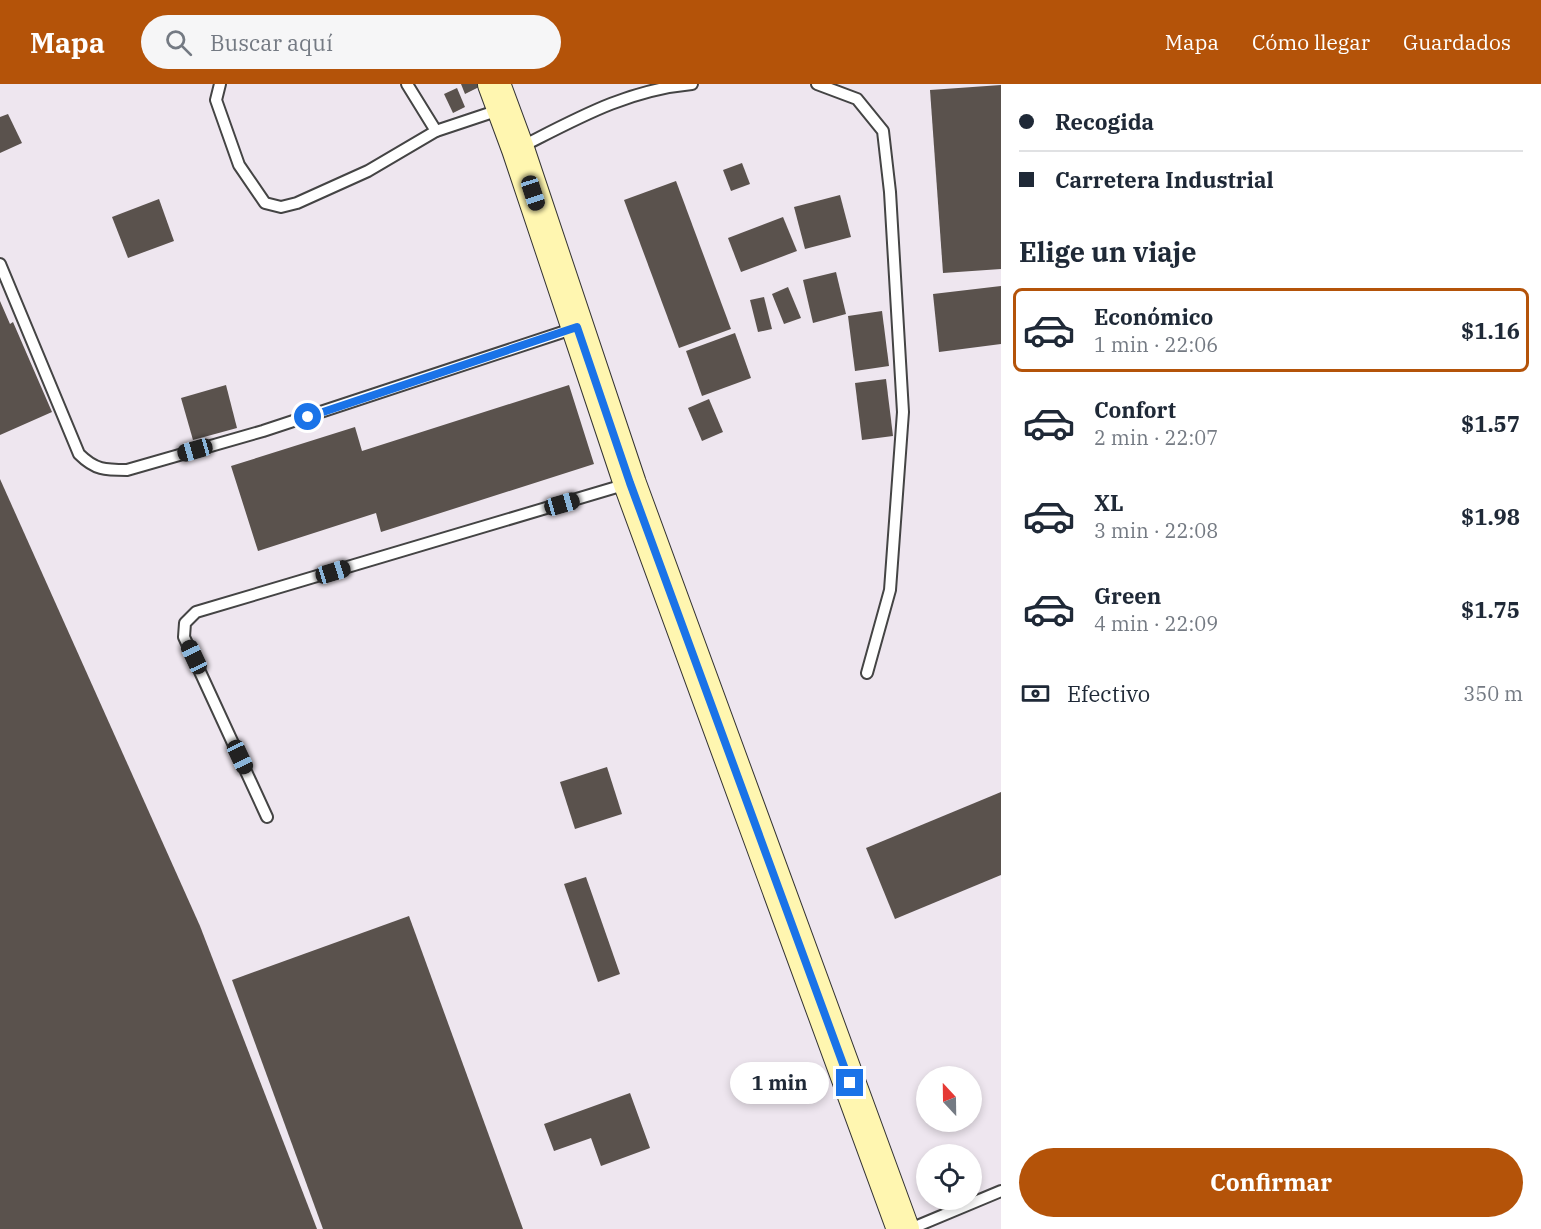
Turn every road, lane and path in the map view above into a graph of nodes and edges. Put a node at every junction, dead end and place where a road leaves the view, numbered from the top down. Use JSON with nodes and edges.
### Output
{"nodes":[{"id":1,"x":220,"y":84,"type":"edge"},
{"id":2,"x":407,"y":84,"type":"edge"},
{"id":3,"x":692,"y":84,"type":"edge"},
{"id":4,"x":817,"y":84,"type":"edge"},
{"id":5,"x":498,"y":96,"type":"edge"},
{"id":6,"x":435,"y":131,"type":"junction"},
{"id":7,"x":518,"y":149,"type":"junction"},
{"id":8,"x":0,"y":264,"type":"edge"},
{"id":9,"x":577,"y":327,"type":"junction"},
{"id":10,"x":630,"y":483,"type":"junction"},
{"id":11,"x":867,"y":673,"type":"dead end"},
{"id":12,"x":267,"y":817,"type":"dead end"},
{"id":13,"x":1001,"y":1191,"type":"edge"},
{"id":14,"x":903,"y":1229,"type":"edge"},
{"id":15,"x":910,"y":1229,"type":"edge"}],
"edges":[{"from":1,"to":6,"type":"lane"},
{"from":2,"to":6,"type":"lane"},
{"from":3,"to":7,"type":"lane"},
{"from":4,"to":11,"type":"lane"},
{"from":5,"to":6,"type":"lane"},
{"from":5,"to":7,"type":"main road"},
{"from":7,"to":9,"type":"main road"},
{"from":8,"to":9,"type":"lane"},
{"from":9,"to":10,"type":"main road"},
{"from":10,"to":12,"type":"lane"},
{"from":10,"to":14,"type":"main road"},
{"from":13,"to":15,"type":"lane"}]}
